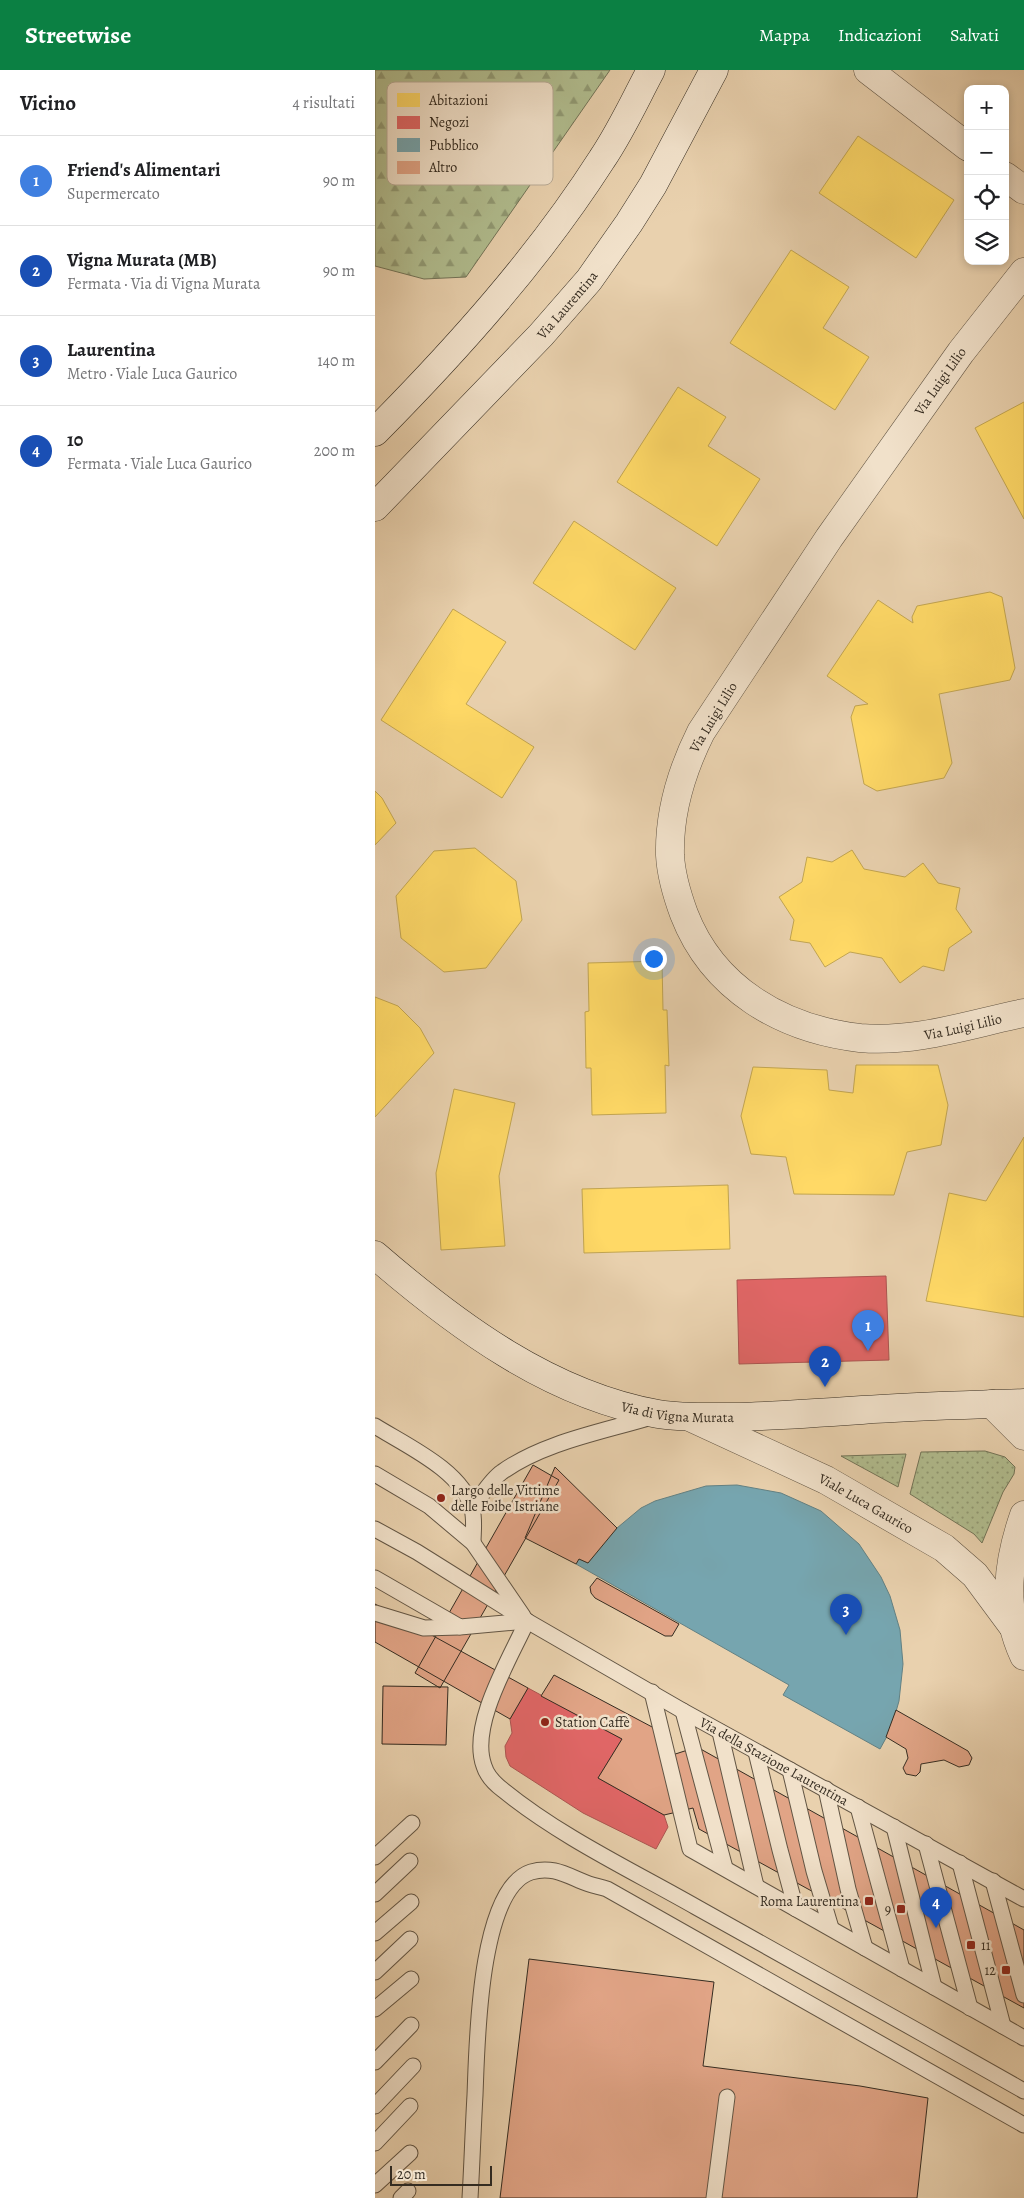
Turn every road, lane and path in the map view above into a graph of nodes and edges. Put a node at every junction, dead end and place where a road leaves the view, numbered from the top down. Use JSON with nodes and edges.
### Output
{"nodes":[{"id":1,"x":651,"y":70,"type":"edge"},
{"id":2,"x":714,"y":70,"type":"edge"},
{"id":3,"x":868,"y":70,"type":"edge"},
{"id":4,"x":964,"y":144,"type":"edge"},
{"id":5,"x":1009,"y":179,"type":"edge"},
{"id":6,"x":1024,"y":190,"type":"edge"},
{"id":7,"x":1024,"y":272,"type":"edge"},
{"id":8,"x":375,"y":432,"type":"edge"},
{"id":9,"x":375,"y":507,"type":"edge"},
{"id":10,"x":1024,"y":1013,"type":"edge"},
{"id":11,"x":375,"y":1255,"type":"edge"},
{"id":12,"x":1024,"y":1403,"type":"edge"},
{"id":13,"x":992,"y":1404,"type":"junction"},
{"id":14,"x":659,"y":1414,"type":"junction"},
{"id":15,"x":692,"y":1418,"type":"junction"},
{"id":16,"x":375,"y":1426,"type":"edge"},
{"id":17,"x":1024,"y":1436,"type":"edge"},
{"id":18,"x":375,"y":1474,"type":"edge"},
{"id":19,"x":472,"y":1508,"type":"junction"},
{"id":20,"x":1024,"y":1515,"type":"edge"},
{"id":21,"x":375,"y":1529,"type":"edge"},
{"id":22,"x":473,"y":1543,"type":"junction"},
{"id":23,"x":375,"y":1578,"type":"edge"},
{"id":24,"x":375,"y":1613,"type":"edge"},
{"id":25,"x":527,"y":1621,"type":"junction"},
{"id":26,"x":1012,"y":1625,"type":"junction"},
{"id":27,"x":460,"y":1627,"type":"junction"},
{"id":28,"x":1024,"y":1656,"type":"edge"},
{"id":29,"x":651,"y":1692,"type":"junction"},
{"id":30,"x":683,"y":1711,"type":"junction"},
{"id":31,"x":719,"y":1732,"type":"junction"},
{"id":32,"x":757,"y":1752,"type":"junction"},
{"id":33,"x":790,"y":1770,"type":"junction"},
{"id":34,"x":826,"y":1789,"type":"junction"},
{"id":35,"x":858,"y":1806,"type":"junction"},
{"id":36,"x":412,"y":1823,"type":"dead end"},
{"id":37,"x":894,"y":1827,"type":"junction"},
{"id":38,"x":926,"y":1844,"type":"junction"},
{"id":39,"x":375,"y":1857,"type":"edge"},
{"id":40,"x":410,"y":1861,"type":"dead end"},
{"id":41,"x":960,"y":1863,"type":"junction"},
{"id":42,"x":725,"y":1868,"type":"junction"},
{"id":43,"x":993,"y":1881,"type":"junction"},
{"id":44,"x":757,"y":1886,"type":"junction"},
{"id":45,"x":375,"y":1894,"type":"edge"},
{"id":46,"x":1024,"y":1899,"type":"edge"},
{"id":47,"x":411,"y":1902,"type":"dead end"},
{"id":48,"x":796,"y":1909,"type":"junction"},
{"id":49,"x":831,"y":1928,"type":"junction"},
{"id":50,"x":375,"y":1933,"type":"edge"},
{"id":51,"x":410,"y":1939,"type":"dead end"},
{"id":52,"x":865,"y":1948,"type":"junction"},
{"id":53,"x":902,"y":1969,"type":"junction"},
{"id":54,"x":375,"y":1972,"type":"edge"},
{"id":55,"x":411,"y":1979,"type":"dead end"},
{"id":56,"x":934,"y":1987,"type":"junction"},
{"id":57,"x":1024,"y":1995,"type":"edge"},
{"id":58,"x":971,"y":2008,"type":"junction"},
{"id":59,"x":375,"y":2009,"type":"edge"},
{"id":60,"x":411,"y":2025,"type":"dead end"},
{"id":61,"x":1003,"y":2026,"type":"junction"},
{"id":62,"x":1024,"y":2038,"type":"edge"},
{"id":63,"x":375,"y":2062,"type":"edge"},
{"id":64,"x":413,"y":2066,"type":"dead end"},
{"id":65,"x":1024,"y":2091,"type":"edge"},
{"id":66,"x":727,"y":2097,"type":"dead end"},
{"id":67,"x":375,"y":2106,"type":"edge"},
{"id":68,"x":410,"y":2106,"type":"dead end"},
{"id":69,"x":1024,"y":2124,"type":"edge"},
{"id":70,"x":375,"y":2143,"type":"edge"},
{"id":71,"x":411,"y":2153,"type":"dead end"},
{"id":72,"x":375,"y":2185,"type":"edge"},
{"id":73,"x":470,"y":2198,"type":"edge"},
{"id":74,"x":714,"y":2198,"type":"edge"}],
"edges":[{"from":1,"to":8,"type":"street"},
{"from":2,"to":9,"type":"street","name":"Via Laurentina"},
{"from":3,"to":4,"type":"street"},
{"from":5,"to":6,"type":"street"},
{"from":7,"to":10,"type":"street","name":"Via Luigi Lilio"},
{"from":11,"to":14,"type":"street","name":"Via di Vigna Murata"},
{"from":12,"to":13,"type":"street","name":"Via di Vigna Murata"},
{"from":13,"to":15,"type":"street","name":"Via di Vigna Murata"},
{"from":13,"to":17,"type":"street"},
{"from":14,"to":15,"type":"street","name":"Via di Vigna Murata"},
{"from":14,"to":19,"type":"lane"},
{"from":15,"to":26,"type":"street","name":"Viale Luca Gaurico"},
{"from":16,"to":19,"type":"lane"},
{"from":18,"to":22,"type":"lane"},
{"from":19,"to":22,"type":"lane"},
{"from":20,"to":26,"type":"street","name":"Viale Luca Gaurico"},
{"from":21,"to":25,"type":"lane"},
{"from":22,"to":25,"type":"lane"},
{"from":23,"to":27,"type":"lane"},
{"from":24,"to":27,"type":"lane"},
{"from":25,"to":27,"type":"lane"},
{"from":25,"to":29,"type":"lane","name":"Via della Stazione Laurentina"},
{"from":25,"to":65,"type":"lane"},
{"from":26,"to":28,"type":"street","name":"Viale Luca Gaurico"},
{"from":29,"to":30,"type":"lane","name":"Via della Stazione Laurentina"},
{"from":29,"to":42,"type":"lane"},
{"from":30,"to":31,"type":"lane","name":"Via della Stazione Laurentina"},
{"from":30,"to":42,"type":"lane"},
{"from":31,"to":32,"type":"lane","name":"Via della Stazione Laurentina"},
{"from":31,"to":44,"type":"lane"},
{"from":32,"to":33,"type":"lane","name":"Via della Stazione Laurentina"},
{"from":32,"to":48,"type":"lane"},
{"from":33,"to":34,"type":"lane","name":"Via della Stazione Laurentina"},
{"from":33,"to":49,"type":"lane"},
{"from":34,"to":35,"type":"lane","name":"Via della Stazione Laurentina"},
{"from":34,"to":52,"type":"lane"},
{"from":35,"to":37,"type":"lane","name":"Via della Stazione Laurentina"},
{"from":35,"to":53,"type":"lane"},
{"from":36,"to":39,"type":"lane"},
{"from":37,"to":38,"type":"lane","name":"Via della Stazione Laurentina"},
{"from":37,"to":56,"type":"lane"},
{"from":38,"to":41,"type":"lane","name":"Via della Stazione Laurentina"},
{"from":38,"to":58,"type":"lane"},
{"from":40,"to":45,"type":"lane"},
{"from":41,"to":43,"type":"lane","name":"Via della Stazione Laurentina"},
{"from":41,"to":61,"type":"lane"},
{"from":42,"to":44,"type":"lane"},
{"from":43,"to":46,"type":"lane","name":"Via della Stazione Laurentina"},
{"from":43,"to":57,"type":"lane"},
{"from":44,"to":48,"type":"lane"},
{"from":47,"to":50,"type":"lane"},
{"from":48,"to":49,"type":"lane"},
{"from":49,"to":52,"type":"lane"},
{"from":51,"to":54,"type":"lane"},
{"from":52,"to":53,"type":"lane"},
{"from":53,"to":56,"type":"lane"},
{"from":55,"to":59,"type":"lane"},
{"from":56,"to":58,"type":"lane"},
{"from":58,"to":61,"type":"lane"},
{"from":60,"to":63,"type":"lane"},
{"from":61,"to":62,"type":"lane"},
{"from":64,"to":67,"type":"lane"},
{"from":66,"to":74,"type":"lane"},
{"from":68,"to":70,"type":"lane"},
{"from":69,"to":73,"type":"lane"},
{"from":71,"to":72,"type":"lane"}]}
